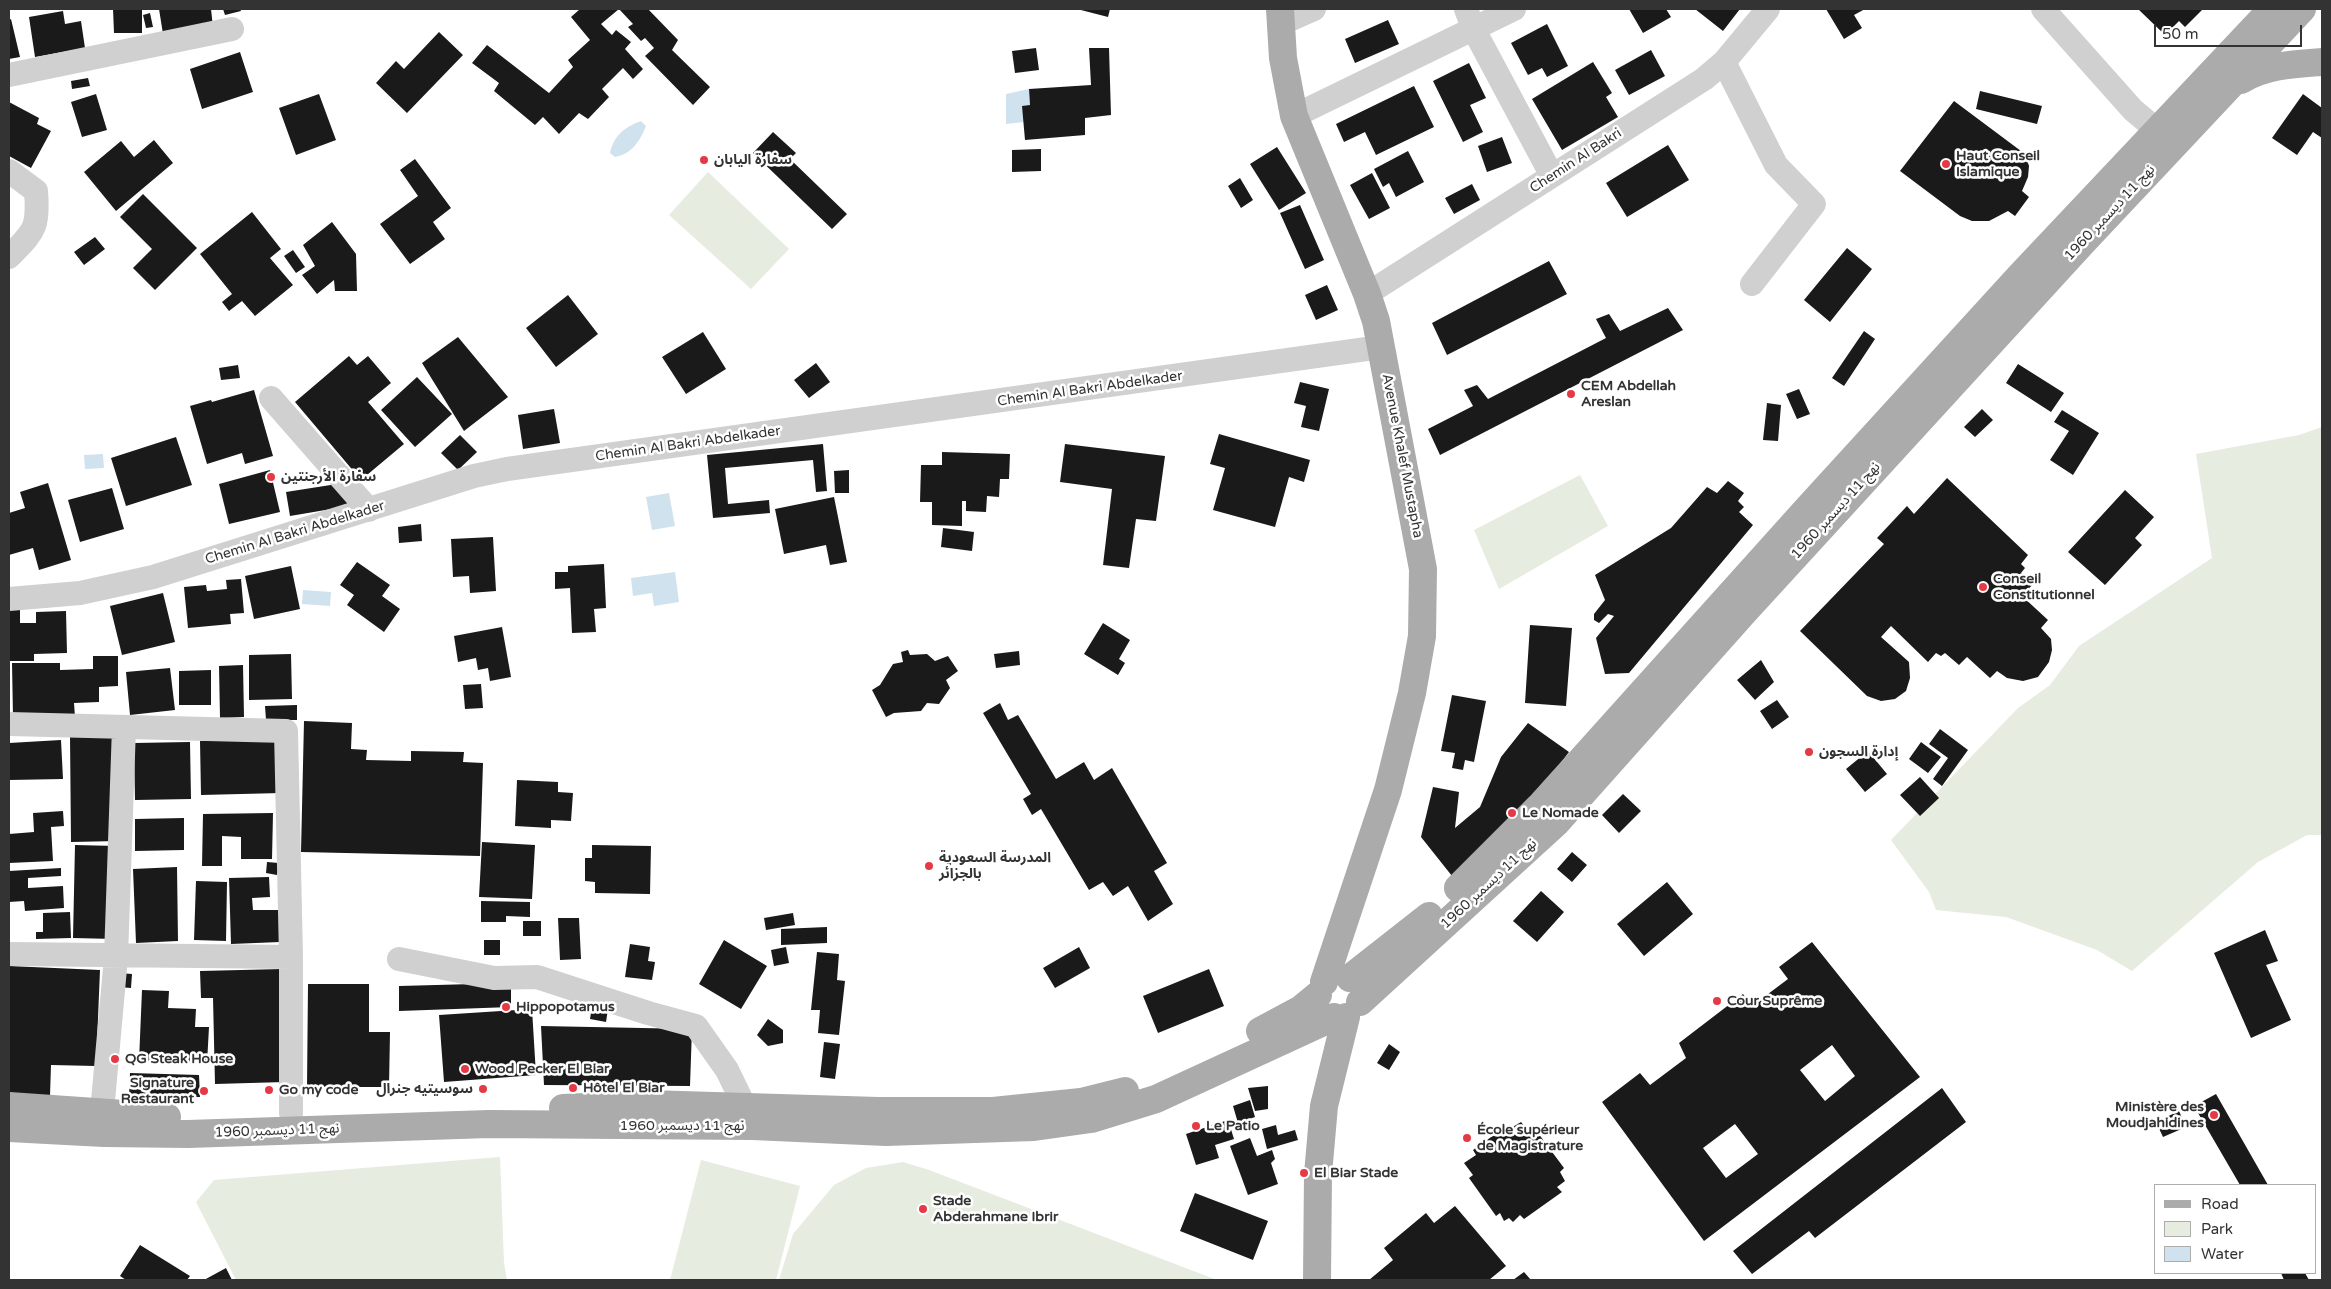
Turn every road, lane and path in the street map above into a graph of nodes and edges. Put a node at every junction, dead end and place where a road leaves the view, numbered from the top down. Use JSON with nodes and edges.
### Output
{"nodes":[{"id":1,"x":1314,"y":9,"type":"edge"},
{"id":2,"x":1514,"y":9,"type":"edge"},
{"id":3,"x":1768,"y":9,"type":"edge"},
{"id":4,"x":2043,"y":9,"type":"edge"},
{"id":5,"x":2272,"y":9,"type":"edge"},
{"id":6,"x":2302,"y":9,"type":"edge"},
{"id":7,"x":1280,"y":16,"type":"edge"},
{"id":8,"x":1470,"y":19,"type":"edge"},
{"id":9,"x":232,"y":30,"type":"dead end"},
{"id":10,"x":1724,"y":62,"type":"junction"},
{"id":11,"x":2322,"y":62,"type":"edge"},
{"id":12,"x":9,"y":75,"type":"edge"},
{"id":13,"x":2227,"y":89,"type":"junction"},
{"id":14,"x":1294,"y":116,"type":"junction"},
{"id":15,"x":2158,"y":131,"type":"junction"},
{"id":16,"x":9,"y":171,"type":"edge"},
{"id":17,"x":1552,"y":176,"type":"junction"},
{"id":18,"x":9,"y":257,"type":"edge"},
{"id":19,"x":1752,"y":284,"type":"dead end"},
{"id":20,"x":1367,"y":294,"type":"junction"},
{"id":21,"x":1381,"y":347,"type":"junction"},
{"id":22,"x":271,"y":398,"type":"dead end"},
{"id":23,"x":369,"y":510,"type":"junction"},
{"id":24,"x":9,"y":599,"type":"edge"},
{"id":25,"x":9,"y":724,"type":"edge"},
{"id":26,"x":124,"y":727,"type":"junction"},
{"id":27,"x":9,"y":954,"type":"edge"},
{"id":28,"x":116,"y":956,"type":"junction"},
{"id":29,"x":291,"y":957,"type":"junction"},
{"id":30,"x":399,"y":959,"type":"dead end"},
{"id":31,"x":1336,"y":1000,"type":"junction"},
{"id":32,"x":9,"y":1106,"type":"edge"},
{"id":33,"x":745,"y":1107,"type":"junction"},
{"id":34,"x":102,"y":1112,"type":"junction"},
{"id":35,"x":291,"y":1113,"type":"junction"},
{"id":36,"x":9,"y":1128,"type":"edge"},
{"id":37,"x":1318,"y":1280,"type":"edge"}],
"edges":[{"from":1,"to":7,"type":"street"},
{"from":2,"to":8,"type":"street"},
{"from":3,"to":10,"type":"street","name":"Chemin Al Bakri"},
{"from":4,"to":15,"type":"street"},
{"from":5,"to":15,"type":"main road","name":"نهج 11 ديسمبر 1960"},
{"from":6,"to":13,"type":"main road","name":"نهج 11 ديسمبر 1960"},
{"from":7,"to":14,"type":"main road","name":"Avenue Khalef Mustapha"},
{"from":8,"to":14,"type":"street"},
{"from":8,"to":17,"type":"street"},
{"from":9,"to":12,"type":"street"},
{"from":10,"to":17,"type":"street","name":"Chemin Al Bakri"},
{"from":10,"to":19,"type":"street"},
{"from":11,"to":13,"type":"main road"},
{"from":13,"to":31,"type":"main road","name":"نهج 11 ديسمبر 1960"},
{"from":14,"to":20,"type":"main road","name":"Avenue Khalef Mustapha"},
{"from":15,"to":31,"type":"main road","name":"نهج 11 ديسمبر 1960"},
{"from":16,"to":18,"type":"street"},
{"from":17,"to":20,"type":"street","name":"Chemin Al Bakri"},
{"from":20,"to":21,"type":"main road","name":"Avenue Khalef Mustapha"},
{"from":21,"to":23,"type":"street","name":"Chemin Al Bakri Abdelkader"},
{"from":21,"to":31,"type":"main road","name":"Avenue Khalef Mustapha"},
{"from":22,"to":23,"type":"street"},
{"from":23,"to":24,"type":"street","name":"Chemin Al Bakri Abdelkader"},
{"from":25,"to":26,"type":"street"},
{"from":26,"to":28,"type":"street"},
{"from":26,"to":29,"type":"street"},
{"from":27,"to":28,"type":"street"},
{"from":28,"to":29,"type":"street"},
{"from":28,"to":34,"type":"street"},
{"from":29,"to":35,"type":"street"},
{"from":30,"to":33,"type":"street"},
{"from":31,"to":33,"type":"main road","name":"نهج 11 ديسمبر 1960"},
{"from":31,"to":36,"type":"main road","name":"نهج 11 ديسمبر 1960"},
{"from":31,"to":37,"type":"main road","name":"Avenue Khalef Mustapha"},
{"from":32,"to":34,"type":"main road","name":"نهج 11 ديسمبر 1960"},
{"from":33,"to":35,"type":"main road","name":"نهج 11 ديسمبر 1960"},
{"from":34,"to":35,"type":"main road","name":"نهج 11 ديسمبر 1960"}]}
